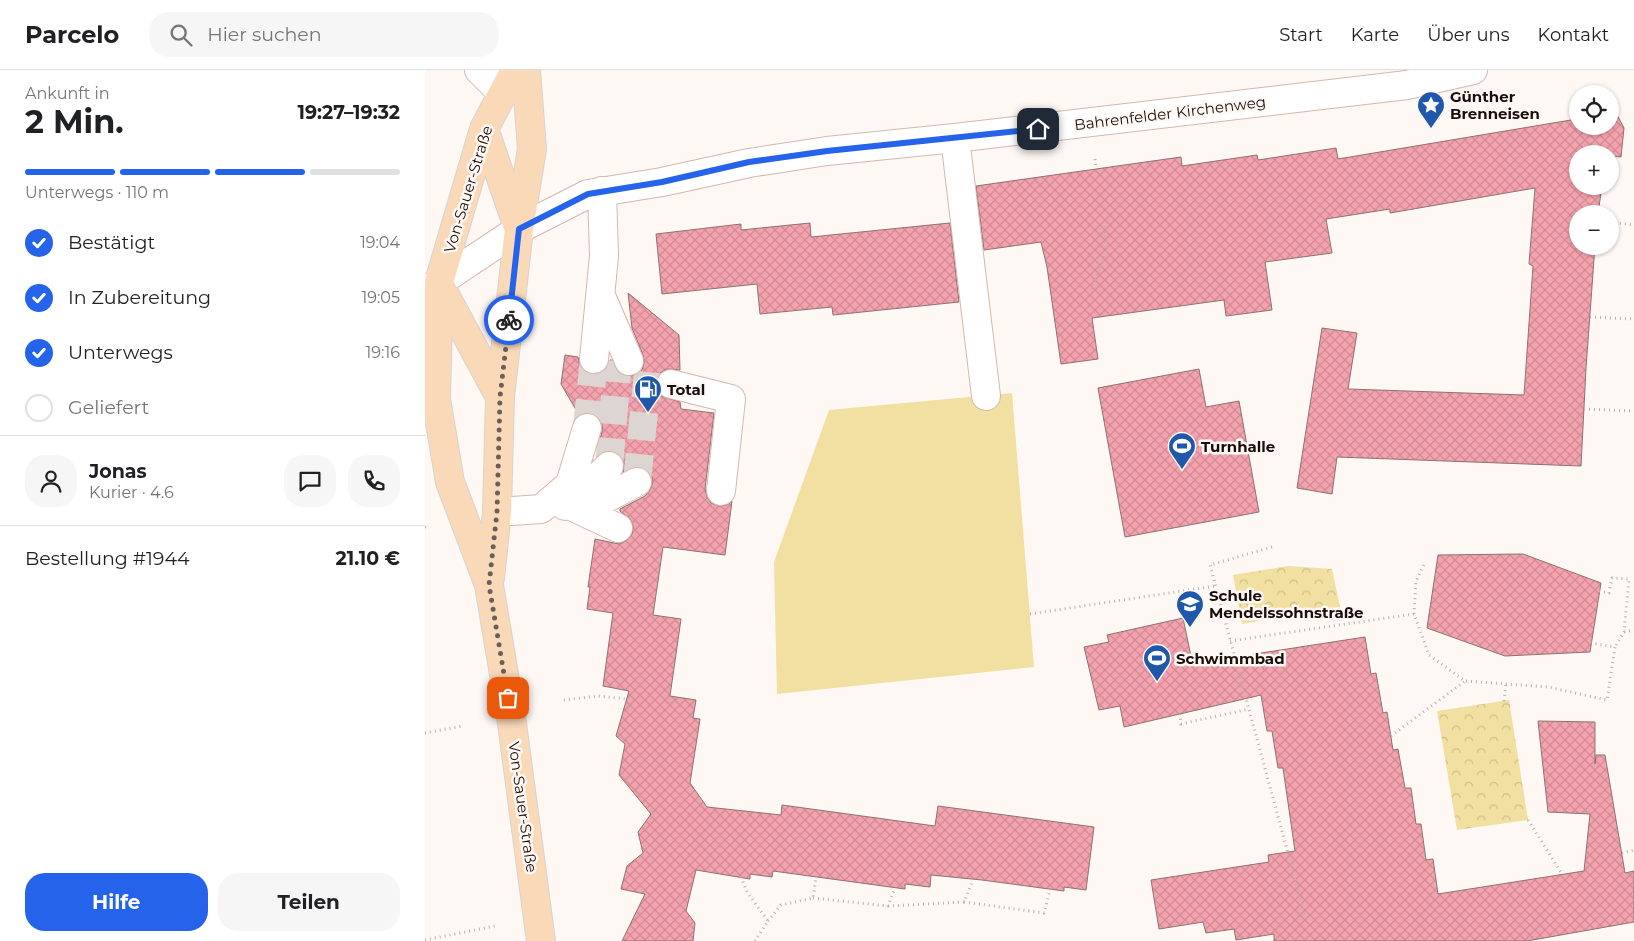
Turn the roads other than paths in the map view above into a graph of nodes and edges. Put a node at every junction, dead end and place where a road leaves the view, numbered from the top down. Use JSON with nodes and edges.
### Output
{"nodes":[{"id":1,"x":479,"y":70,"type":"edge"},
{"id":2,"x":515,"y":70,"type":"edge"},
{"id":3,"x":526,"y":70,"type":"edge"},
{"id":4,"x":1473,"y":70,"type":"edge"},
{"id":5,"x":503,"y":94,"type":"junction"},
{"id":6,"x":484,"y":129,"type":"junction"},
{"id":7,"x":955,"y":138,"type":"junction"},
{"id":8,"x":602,"y":191,"type":"junction"},
{"id":9,"x":519,"y":229,"type":"junction"},
{"id":10,"x":432,"y":287,"type":"edge"},
{"id":11,"x":615,"y":355,"type":"tunnel mouth"},
{"id":12,"x":671,"y":384,"type":"dead end"},
{"id":13,"x":986,"y":396,"type":"dead end"},
{"id":14,"x":500,"y":397,"type":"junction"},
{"id":15,"x":587,"y":428,"type":"tunnel mouth"},
{"id":16,"x":609,"y":466,"type":"tunnel mouth"},
{"id":17,"x":637,"y":482,"type":"dead end"},
{"id":18,"x":721,"y":491,"type":"dead end"},
{"id":19,"x":569,"y":505,"type":"junction"},
{"id":20,"x":541,"y":509,"type":"junction"},
{"id":21,"x":497,"y":512,"type":"junction"},
{"id":22,"x":618,"y":528,"type":"dead end"},
{"id":23,"x":489,"y":585,"type":"junction"},
{"id":24,"x":541,"y":941,"type":"edge"}],
"edges":[{"from":1,"to":5,"type":"street"},
{"from":2,"to":5,"type":"main road","name":"Von-Sauer-Straße"},
{"from":3,"to":9,"type":"main road","name":"Von-Sauer-Straße"},
{"from":4,"to":7,"type":"street","name":"Bahrenfelder Kirchenweg"},
{"from":5,"to":6,"type":"main road","name":"Von-Sauer-Straße"},
{"from":6,"to":9,"type":"main road"},
{"from":6,"to":10,"type":"main road","name":"Von-Sauer-Straße"},
{"from":7,"to":8,"type":"street","name":"Bahrenfelder Kirchenweg"},
{"from":7,"to":13,"type":"street"},
{"from":8,"to":9,"type":"street","name":"Bahrenfelder Kirchenweg"},
{"from":8,"to":11,"type":"street"},
{"from":9,"to":10,"type":"street","name":"Von-Sauer-Straße"},
{"from":9,"to":14,"type":"main road","name":"Von-Sauer-Straße"},
{"from":10,"to":14,"type":"main road"},
{"from":10,"to":23,"type":"main road","name":"Von-Sauer-Straße"},
{"from":12,"to":18,"type":"street"},
{"from":14,"to":21,"type":"main road","name":"Von-Sauer-Straße"},
{"from":15,"to":20,"type":"street"},
{"from":16,"to":19,"type":"street"},
{"from":17,"to":19,"type":"street"},
{"from":19,"to":20,"type":"street"},
{"from":19,"to":22,"type":"street"},
{"from":20,"to":21,"type":"street"},
{"from":21,"to":23,"type":"main road","name":"Von-Sauer-Straße"},
{"from":23,"to":24,"type":"main road","name":"Von-Sauer-Straße"}]}
